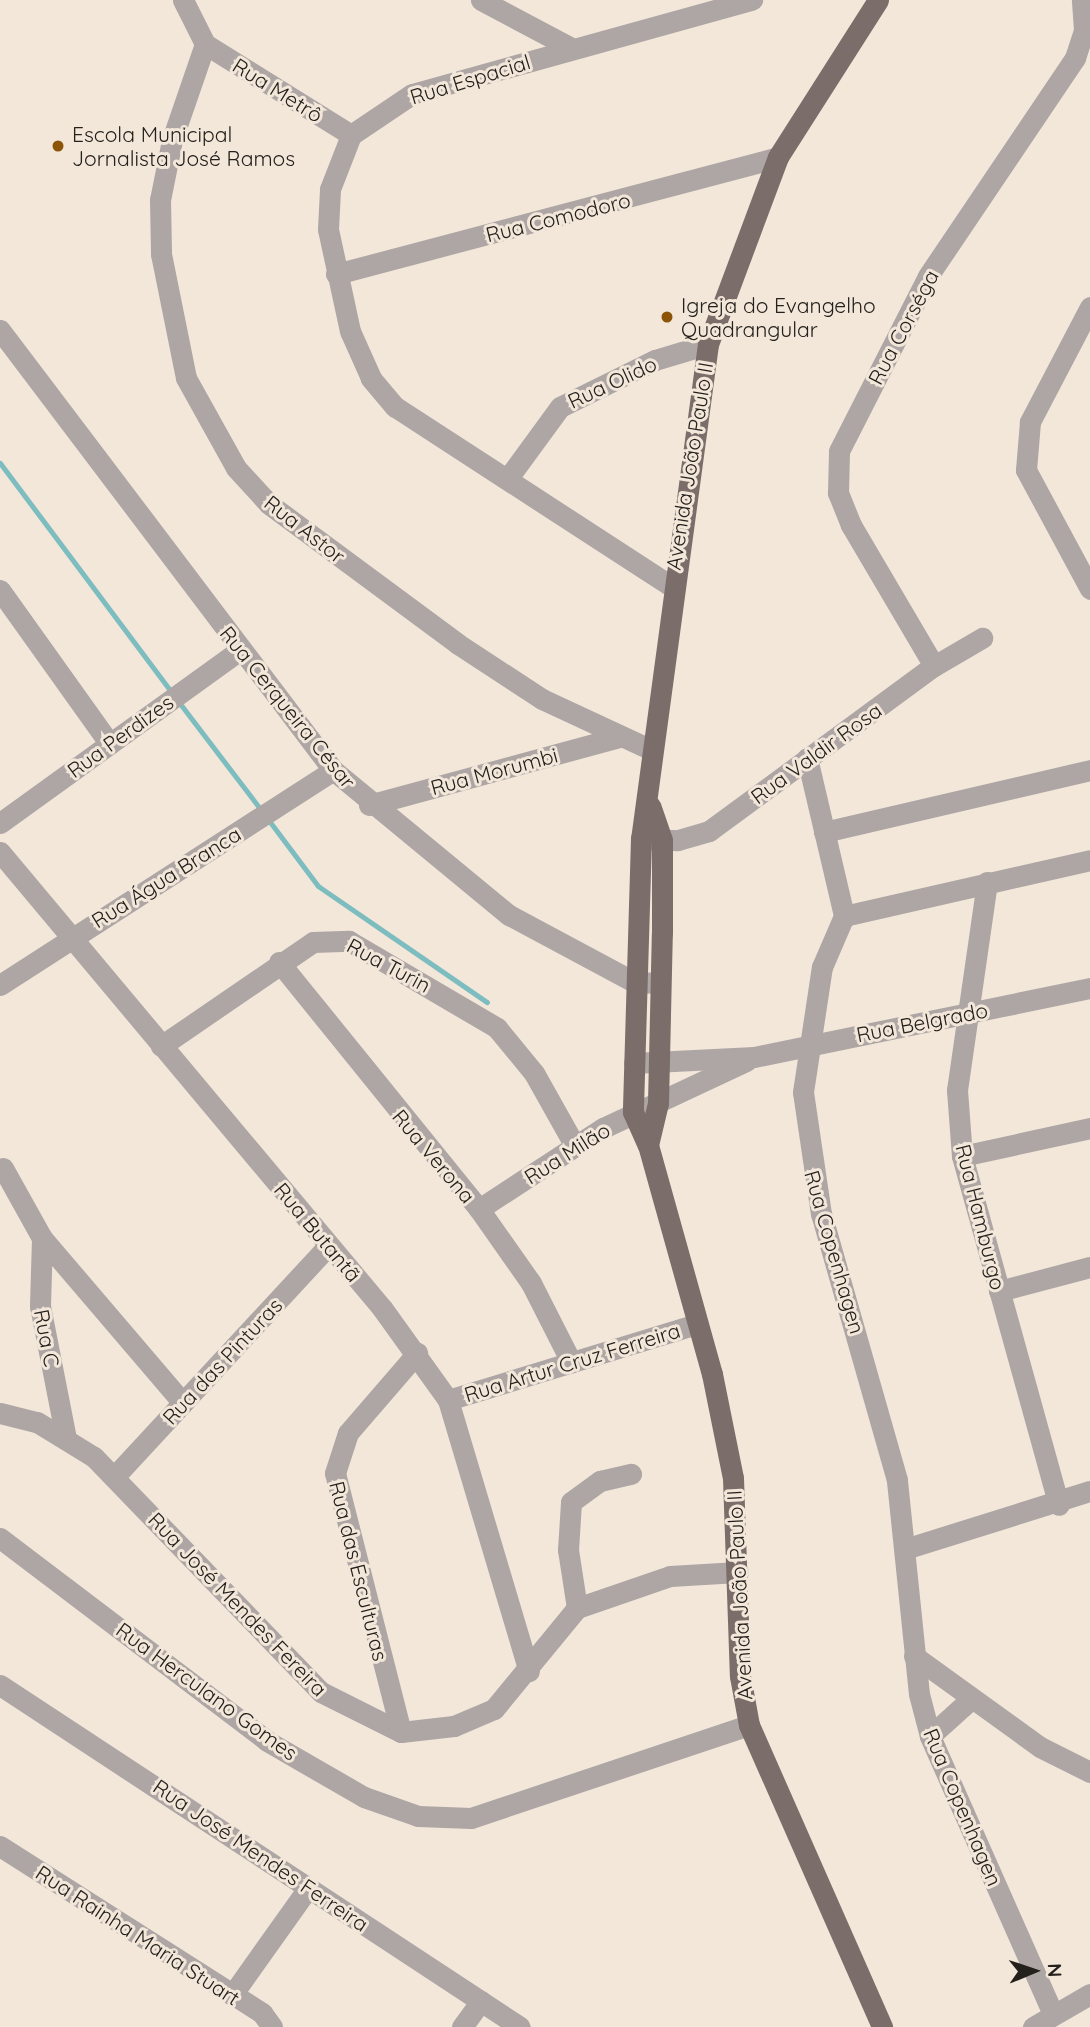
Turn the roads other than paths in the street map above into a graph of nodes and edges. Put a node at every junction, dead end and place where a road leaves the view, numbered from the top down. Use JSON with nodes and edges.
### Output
{"nodes":[{"id":1,"x":183,"y":0,"type":"edge"},
{"id":2,"x":481,"y":0,"type":"edge"},
{"id":3,"x":752,"y":0,"type":"edge"},
{"id":4,"x":878,"y":0,"type":"edge"},
{"id":5,"x":1082,"y":0,"type":"edge"},
{"id":6,"x":698,"y":7,"type":"edge"},
{"id":7,"x":205,"y":44,"type":"junction"},
{"id":8,"x":573,"y":49,"type":"junction"},
{"id":9,"x":351,"y":135,"type":"junction"},
{"id":10,"x":779,"y":157,"type":"junction"},
{"id":11,"x":336,"y":274,"type":"junction"},
{"id":12,"x":1089,"y":313,"type":"edge"},
{"id":13,"x":3,"y":341,"type":"edge"},
{"id":14,"x":708,"y":344,"type":"junction"},
{"id":15,"x":508,"y":478,"type":"junction"},
{"id":16,"x":671,"y":586,"type":"junction"},
{"id":17,"x":1090,"y":589,"type":"edge"},
{"id":18,"x":0,"y":590,"type":"edge"},
{"id":19,"x":982,"y":638,"type":"dead end"},
{"id":20,"x":240,"y":649,"type":"junction"},
{"id":21,"x":934,"y":666,"type":"junction"},
{"id":22,"x":619,"y":737,"type":"junction"},
{"id":23,"x":110,"y":744,"type":"junction"},
{"id":24,"x":652,"y":750,"type":"junction"},
{"id":25,"x":807,"y":758,"type":"junction"},
{"id":26,"x":333,"y":770,"type":"junction"},
{"id":27,"x":1090,"y":770,"type":"edge"},
{"id":28,"x":369,"y":805,"type":"junction"},
{"id":29,"x":0,"y":823,"type":"edge"},
{"id":30,"x":824,"y":832,"type":"junction"},
{"id":31,"x":651,"y":839,"type":"junction"},
{"id":32,"x":0,"y":852,"type":"edge"},
{"id":33,"x":1090,"y":860,"type":"edge"},
{"id":34,"x":987,"y":882,"type":"junction"},
{"id":35,"x":844,"y":916,"type":"junction"},
{"id":36,"x":68,"y":939,"type":"junction"},
{"id":37,"x":279,"y":962,"type":"junction"},
{"id":38,"x":634,"y":982,"type":"junction"},
{"id":39,"x":660,"y":983,"type":"junction"},
{"id":40,"x":0,"y":985,"type":"edge"},
{"id":41,"x":1090,"y":988,"type":"edge"},
{"id":42,"x":965,"y":1014,"type":"junction"},
{"id":43,"x":809,"y":1043,"type":"junction"},
{"id":44,"x":161,"y":1046,"type":"junction"},
{"id":45,"x":754,"y":1058,"type":"junction"},
{"id":46,"x":659,"y":1062,"type":"junction"},
{"id":47,"x":634,"y":1063,"type":"junction"},
{"id":48,"x":658,"y":1103,"type":"junction"},
{"id":49,"x":633,"y":1112,"type":"junction"},
{"id":50,"x":1090,"y":1128,"type":"edge"},
{"id":51,"x":648,"y":1145,"type":"junction"},
{"id":52,"x":575,"y":1146,"type":"junction"},
{"id":53,"x":962,"y":1156,"type":"junction"},
{"id":54,"x":3,"y":1168,"type":"dead end"},
{"id":55,"x":479,"y":1209,"type":"junction"},
{"id":56,"x":42,"y":1238,"type":"junction"},
{"id":57,"x":328,"y":1246,"type":"junction"},
{"id":58,"x":1090,"y":1267,"type":"edge"},
{"id":59,"x":999,"y":1291,"type":"junction"},
{"id":60,"x":697,"y":1324,"type":"junction"},
{"id":61,"x":417,"y":1353,"type":"junction"},
{"id":62,"x":570,"y":1362,"type":"junction"},
{"id":63,"x":447,"y":1400,"type":"junction"},
{"id":64,"x":183,"y":1403,"type":"junction"},
{"id":65,"x":0,"y":1413,"type":"edge"},
{"id":66,"x":66,"y":1438,"type":"junction"},
{"id":67,"x":631,"y":1474,"type":"dead end"},
{"id":68,"x":115,"y":1476,"type":"junction"},
{"id":69,"x":1089,"y":1495,"type":"edge"},
{"id":70,"x":1059,"y":1505,"type":"junction"},
{"id":71,"x":0,"y":1538,"type":"edge"},
{"id":72,"x":908,"y":1548,"type":"junction"},
{"id":73,"x":737,"y":1572,"type":"junction"},
{"id":74,"x":577,"y":1608,"type":"junction"},
{"id":75,"x":914,"y":1656,"type":"junction"},
{"id":76,"x":529,"y":1671,"type":"junction"},
{"id":77,"x":0,"y":1685,"type":"edge"},
{"id":78,"x":971,"y":1699,"type":"junction"},
{"id":79,"x":749,"y":1725,"type":"junction"},
{"id":80,"x":401,"y":1732,"type":"junction"},
{"id":81,"x":930,"y":1736,"type":"junction"},
{"id":82,"x":1090,"y":1772,"type":"edge"},
{"id":83,"x":0,"y":1846,"type":"edge"},
{"id":84,"x":308,"y":1888,"type":"junction"},
{"id":85,"x":1090,"y":1994,"type":"edge"},
{"id":86,"x":232,"y":1995,"type":"junction"},
{"id":87,"x":481,"y":2001,"type":"junction"},
{"id":88,"x":1053,"y":2014,"type":"junction"},
{"id":89,"x":272,"y":2027,"type":"edge"},
{"id":90,"x":462,"y":2027,"type":"edge"},
{"id":91,"x":520,"y":2027,"type":"edge"},
{"id":92,"x":882,"y":2027,"type":"edge"},
{"id":93,"x":1033,"y":2027,"type":"edge"}],
"edges":[{"from":1,"to":7,"type":"street"},
{"from":2,"to":8,"type":"street"},
{"from":3,"to":6,"type":"street","name":"Rua Espacial"},
{"from":4,"to":10,"type":"main road","name":"Avenida João Paulo II"},
{"from":5,"to":21,"type":"street","name":"Rua Corséga"},
{"from":6,"to":8,"type":"street","name":"Rua Espacial"},
{"from":7,"to":9,"type":"street","name":"Rua Metrô"},
{"from":7,"to":22,"type":"street","name":"Rua Astor"},
{"from":8,"to":9,"type":"street","name":"Rua Espacial"},
{"from":9,"to":11,"type":"street"},
{"from":10,"to":11,"type":"street","name":"Rua Comodoro"},
{"from":10,"to":14,"type":"main road","name":"Avenida João Paulo II"},
{"from":11,"to":15,"type":"street"},
{"from":12,"to":17,"type":"street"},
{"from":13,"to":20,"type":"street","name":"Rua Cerqueira César"},
{"from":14,"to":15,"type":"street","name":"Rua Olido"},
{"from":14,"to":16,"type":"main road","name":"Avenida João Paulo II"},
{"from":15,"to":16,"type":"street"},
{"from":16,"to":24,"type":"main road","name":"Avenida João Paulo II"},
{"from":18,"to":23,"type":"street"},
{"from":19,"to":21,"type":"street","name":"Rua Valdir Rosa"},
{"from":20,"to":23,"type":"street","name":"Rua Perdizes"},
{"from":20,"to":26,"type":"street","name":"Rua Cerqueira César"},
{"from":21,"to":25,"type":"street","name":"Rua Valdir Rosa"},
{"from":22,"to":24,"type":"street","name":"Rua Astor"},
{"from":22,"to":28,"type":"street","name":"Rua Morumbi"},
{"from":23,"to":29,"type":"street","name":"Rua Perdizes"},
{"from":24,"to":31,"type":"main road","name":"Avenida João Paulo II"},
{"from":25,"to":30,"type":"street"},
{"from":25,"to":31,"type":"street","name":"Rua Valdir Rosa"},
{"from":26,"to":28,"type":"street","name":"Rua Cerqueira César"},
{"from":26,"to":36,"type":"street","name":"Rua Água Branca"},
{"from":27,"to":30,"type":"street"},
{"from":28,"to":38,"type":"street","name":"Rua Cerqueira César"},
{"from":30,"to":35,"type":"street"},
{"from":31,"to":38,"type":"main road","name":"Avenida João Paulo II"},
{"from":31,"to":39,"type":"main road","name":"Avenida João Paulo II"},
{"from":32,"to":36,"type":"street","name":"Rua Butantã"},
{"from":33,"to":34,"type":"street"},
{"from":34,"to":35,"type":"street"},
{"from":34,"to":42,"type":"street","name":"Rua Hamburgo"},
{"from":35,"to":43,"type":"street","name":"Rua Copenhagen"},
{"from":36,"to":40,"type":"street","name":"Rua Água Branca"},
{"from":36,"to":44,"type":"street","name":"Rua Butantã"},
{"from":37,"to":44,"type":"street","name":"Rua Turin"},
{"from":37,"to":52,"type":"street","name":"Rua Turin"},
{"from":37,"to":55,"type":"street","name":"Rua Verona"},
{"from":38,"to":39,"type":"street","name":"Rua Cerqueira César"},
{"from":38,"to":47,"type":"main road","name":"Avenida João Paulo II"},
{"from":39,"to":46,"type":"main road","name":"Avenida João Paulo II"},
{"from":41,"to":42,"type":"street","name":"Rua Belgrado"},
{"from":42,"to":43,"type":"street","name":"Rua Belgrado"},
{"from":42,"to":53,"type":"street","name":"Rua Hamburgo"},
{"from":43,"to":45,"type":"street","name":"Rua Belgrado"},
{"from":43,"to":72,"type":"street","name":"Rua Copenhagen"},
{"from":44,"to":57,"type":"street","name":"Rua Butantã"},
{"from":45,"to":46,"type":"street","name":"Rua Belgrado"},
{"from":45,"to":48,"type":"street","name":"Rua Belgrado"},
{"from":46,"to":47,"type":"street","name":"Rua Belgrado"},
{"from":46,"to":48,"type":"main road","name":"Avenida João Paulo II"},
{"from":47,"to":49,"type":"main road","name":"Avenida João Paulo II"},
{"from":48,"to":49,"type":"street","name":"Rua Milão"},
{"from":48,"to":51,"type":"main road","name":"Avenida João Paulo II"},
{"from":49,"to":51,"type":"main road","name":"Avenida João Paulo II"},
{"from":49,"to":52,"type":"street","name":"Rua Milão"},
{"from":50,"to":53,"type":"street"},
{"from":51,"to":60,"type":"main road","name":"Avenida João Paulo II"},
{"from":52,"to":55,"type":"street","name":"Rua Milão"},
{"from":53,"to":59,"type":"street","name":"Rua Hamburgo"},
{"from":54,"to":56,"type":"street"},
{"from":55,"to":62,"type":"street","name":"Rua Verona"},
{"from":56,"to":64,"type":"street"},
{"from":56,"to":66,"type":"street","name":"Rua C"},
{"from":57,"to":61,"type":"street","name":"Rua Butantã"},
{"from":57,"to":64,"type":"street","name":"Rua das Pinturas"},
{"from":58,"to":59,"type":"street"},
{"from":59,"to":70,"type":"street","name":"Rua Hamburgo"},
{"from":60,"to":62,"type":"street","name":"Rua Artur Cruz Ferreira"},
{"from":60,"to":73,"type":"main road","name":"Avenida João Paulo II"},
{"from":61,"to":63,"type":"street","name":"Rua Butantã"},
{"from":61,"to":80,"type":"street","name":"Rua das Esculturas"},
{"from":62,"to":63,"type":"street","name":"Rua Artur Cruz Ferreira"},
{"from":63,"to":76,"type":"street","name":"Rua Butantã"},
{"from":64,"to":68,"type":"street","name":"Rua das Pinturas"},
{"from":65,"to":66,"type":"street","name":"Rua José Mendes Fereira"},
{"from":66,"to":68,"type":"street","name":"Rua José Mendes Fereira"},
{"from":67,"to":74,"type":"street"},
{"from":68,"to":80,"type":"street","name":"Rua José Mendes Fereira"},
{"from":69,"to":70,"type":"street"},
{"from":70,"to":72,"type":"street"},
{"from":71,"to":79,"type":"street","name":"Rua Herculano Gomes"},
{"from":72,"to":75,"type":"street","name":"Rua Copenhagen"},
{"from":73,"to":74,"type":"street"},
{"from":73,"to":79,"type":"main road","name":"Avenida João Paulo II"},
{"from":74,"to":76,"type":"street"},
{"from":75,"to":78,"type":"street"},
{"from":75,"to":81,"type":"street","name":"Rua Copenhagen"},
{"from":76,"to":80,"type":"street"},
{"from":77,"to":84,"type":"street","name":"Rua José Mendes Ferreira"},
{"from":78,"to":81,"type":"street"},
{"from":78,"to":82,"type":"street"},
{"from":79,"to":92,"type":"main road","name":"Avenida João Paulo II"},
{"from":81,"to":88,"type":"street","name":"Rua Copenhagen"},
{"from":83,"to":86,"type":"street","name":"Rua Rainha Maria Stuart"},
{"from":84,"to":86,"type":"street"},
{"from":84,"to":87,"type":"street","name":"Rua José Mendes Ferreira"},
{"from":85,"to":88,"type":"street"},
{"from":86,"to":89,"type":"street","name":"Rua Rainha Maria Stuart"},
{"from":87,"to":90,"type":"street"},
{"from":87,"to":91,"type":"street","name":"Rua José Mendes Ferreira"},
{"from":88,"to":93,"type":"street"}]}
